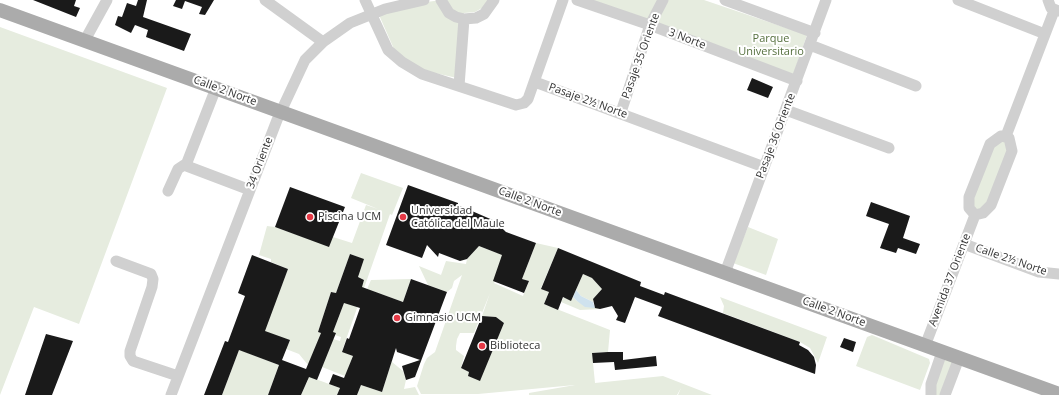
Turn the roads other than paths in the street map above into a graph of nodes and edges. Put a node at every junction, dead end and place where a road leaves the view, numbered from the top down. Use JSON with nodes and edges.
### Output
{"nodes":[{"id":1,"x":108,"y":0,"type":"edge"},
{"id":2,"x":365,"y":0,"type":"edge"},
{"id":3,"x":424,"y":0,"type":"edge"},
{"id":4,"x":441,"y":0,"type":"edge"},
{"id":5,"x":494,"y":0,"type":"edge"},
{"id":6,"x":563,"y":0,"type":"edge"},
{"id":7,"x":577,"y":0,"type":"edge"},
{"id":8,"x":663,"y":0,"type":"edge"},
{"id":9,"x":725,"y":0,"type":"edge"},
{"id":10,"x":826,"y":0,"type":"edge"},
{"id":11,"x":958,"y":0,"type":"edge"},
{"id":12,"x":1048,"y":0,"type":"edge"},
{"id":13,"x":268,"y":1,"type":"edge"},
{"id":14,"x":745,"y":3,"type":"edge"},
{"id":15,"x":0,"y":10,"type":"edge"},
{"id":16,"x":1057,"y":11,"type":"edge"},
{"id":17,"x":372,"y":14,"type":"junction"},
{"id":18,"x":464,"y":20,"type":"junction"},
{"id":19,"x":650,"y":25,"type":"junction"},
{"id":20,"x":815,"y":32,"type":"junction"},
{"id":21,"x":1045,"y":34,"type":"junction"},
{"id":22,"x":85,"y":40,"type":"junction"},
{"id":23,"x":323,"y":42,"type":"junction"},
{"id":24,"x":810,"y":45,"type":"junction"},
{"id":25,"x":796,"y":81,"type":"junction"},
{"id":26,"x":535,"y":82,"type":"junction"},
{"id":27,"x":459,"y":86,"type":"junction"},
{"id":28,"x":916,"y":86,"type":"dead end"},
{"id":29,"x":216,"y":88,"type":"junction"},
{"id":30,"x":786,"y":110,"type":"junction"},
{"id":31,"x":282,"y":111,"type":"junction"},
{"id":32,"x":621,"y":112,"type":"junction"},
{"id":33,"x":1006,"y":136,"type":"junction"},
{"id":34,"x":889,"y":148,"type":"dead end"},
{"id":35,"x":186,"y":165,"type":"junction"},
{"id":36,"x":764,"y":167,"type":"junction"},
{"id":37,"x":250,"y":190,"type":"junction"},
{"id":38,"x":168,"y":191,"type":"dead end"},
{"id":39,"x":975,"y":215,"type":"junction"},
{"id":40,"x":964,"y":244,"type":"junction"},
{"id":41,"x":116,"y":261,"type":"dead end"},
{"id":42,"x":725,"y":272,"type":"junction"},
{"id":43,"x":1059,"y":274,"type":"edge"},
{"id":44,"x":925,"y":346,"type":"junction"},
{"id":45,"x":942,"y":352,"type":"junction"},
{"id":46,"x":959,"y":358,"type":"junction"},
{"id":47,"x":178,"y":376,"type":"junction"},
{"id":48,"x":1051,"y":393,"type":"edge"},
{"id":49,"x":171,"y":395,"type":"edge"},
{"id":50,"x":931,"y":395,"type":"edge"},
{"id":51,"x":945,"y":395,"type":"edge"}],
"edges":[{"from":1,"to":22,"type":"street"},
{"from":2,"to":17,"type":"street","name":"Pasaje 2½ Norte"},
{"from":3,"to":17,"type":"street","name":"34 Oriente"},
{"from":4,"to":18,"type":"street"},
{"from":5,"to":18,"type":"street"},
{"from":6,"to":26,"type":"street"},
{"from":7,"to":19,"type":"street","name":"3 Norte"},
{"from":8,"to":19,"type":"street","name":"Pasaje 35 Oriente"},
{"from":9,"to":14,"type":"street"},
{"from":10,"to":20,"type":"street","name":"Pasaje 36 Oriente"},
{"from":11,"to":21,"type":"street"},
{"from":12,"to":16,"type":"street"},
{"from":13,"to":23,"type":"street"},
{"from":14,"to":20,"type":"street"},
{"from":15,"to":22,"type":"main road","name":"Calle 2 Norte"},
{"from":16,"to":21,"type":"street"},
{"from":17,"to":23,"type":"street","name":"34 Oriente"},
{"from":17,"to":27,"type":"street","name":"Pasaje 2½ Norte"},
{"from":18,"to":27,"type":"street"},
{"from":19,"to":25,"type":"street","name":"3 Norte"},
{"from":19,"to":32,"type":"street","name":"Pasaje 35 Oriente"},
{"from":20,"to":24,"type":"street","name":"Pasaje 36 Oriente"},
{"from":21,"to":33,"type":"street"},
{"from":22,"to":29,"type":"main road","name":"Calle 2 Norte"},
{"from":23,"to":31,"type":"street","name":"34 Oriente"},
{"from":24,"to":25,"type":"street","name":"Pasaje 36 Oriente"},
{"from":24,"to":28,"type":"street"},
{"from":25,"to":30,"type":"street","name":"Pasaje 36 Oriente"},
{"from":26,"to":27,"type":"street","name":"Pasaje 2½ Norte"},
{"from":26,"to":32,"type":"street","name":"Pasaje 2½ Norte"},
{"from":29,"to":31,"type":"main road","name":"Calle 2 Norte"},
{"from":29,"to":35,"type":"street"},
{"from":30,"to":34,"type":"street"},
{"from":30,"to":36,"type":"street","name":"Pasaje 36 Oriente"},
{"from":31,"to":37,"type":"street","name":"34 Oriente"},
{"from":31,"to":42,"type":"main road","name":"Calle 2 Norte"},
{"from":32,"to":36,"type":"street","name":"Pasaje 2½ Norte"},
{"from":33,"to":39,"type":"street"},
{"from":33,"to":39,"type":"street"},
{"from":35,"to":37,"type":"street"},
{"from":35,"to":38,"type":"street"},
{"from":36,"to":42,"type":"street","name":"Pasaje 36 Oriente"},
{"from":37,"to":47,"type":"street","name":"34 Oriente"},
{"from":39,"to":40,"type":"street","name":"Avenida 37 Oriente"},
{"from":40,"to":43,"type":"street","name":"Calle 2½ Norte"},
{"from":40,"to":44,"type":"street","name":"Avenida 37 Oriente"},
{"from":41,"to":47,"type":"street"},
{"from":42,"to":44,"type":"main road","name":"Calle 2 Norte"},
{"from":44,"to":45,"type":"main road","name":"Calle 2 Norte"},
{"from":45,"to":46,"type":"main road","name":"Calle 2 Norte"},
{"from":45,"to":50,"type":"street"},
{"from":46,"to":48,"type":"main road","name":"Calle 2 Norte"},
{"from":46,"to":51,"type":"street"},
{"from":47,"to":49,"type":"street","name":"34 Oriente"}]}
